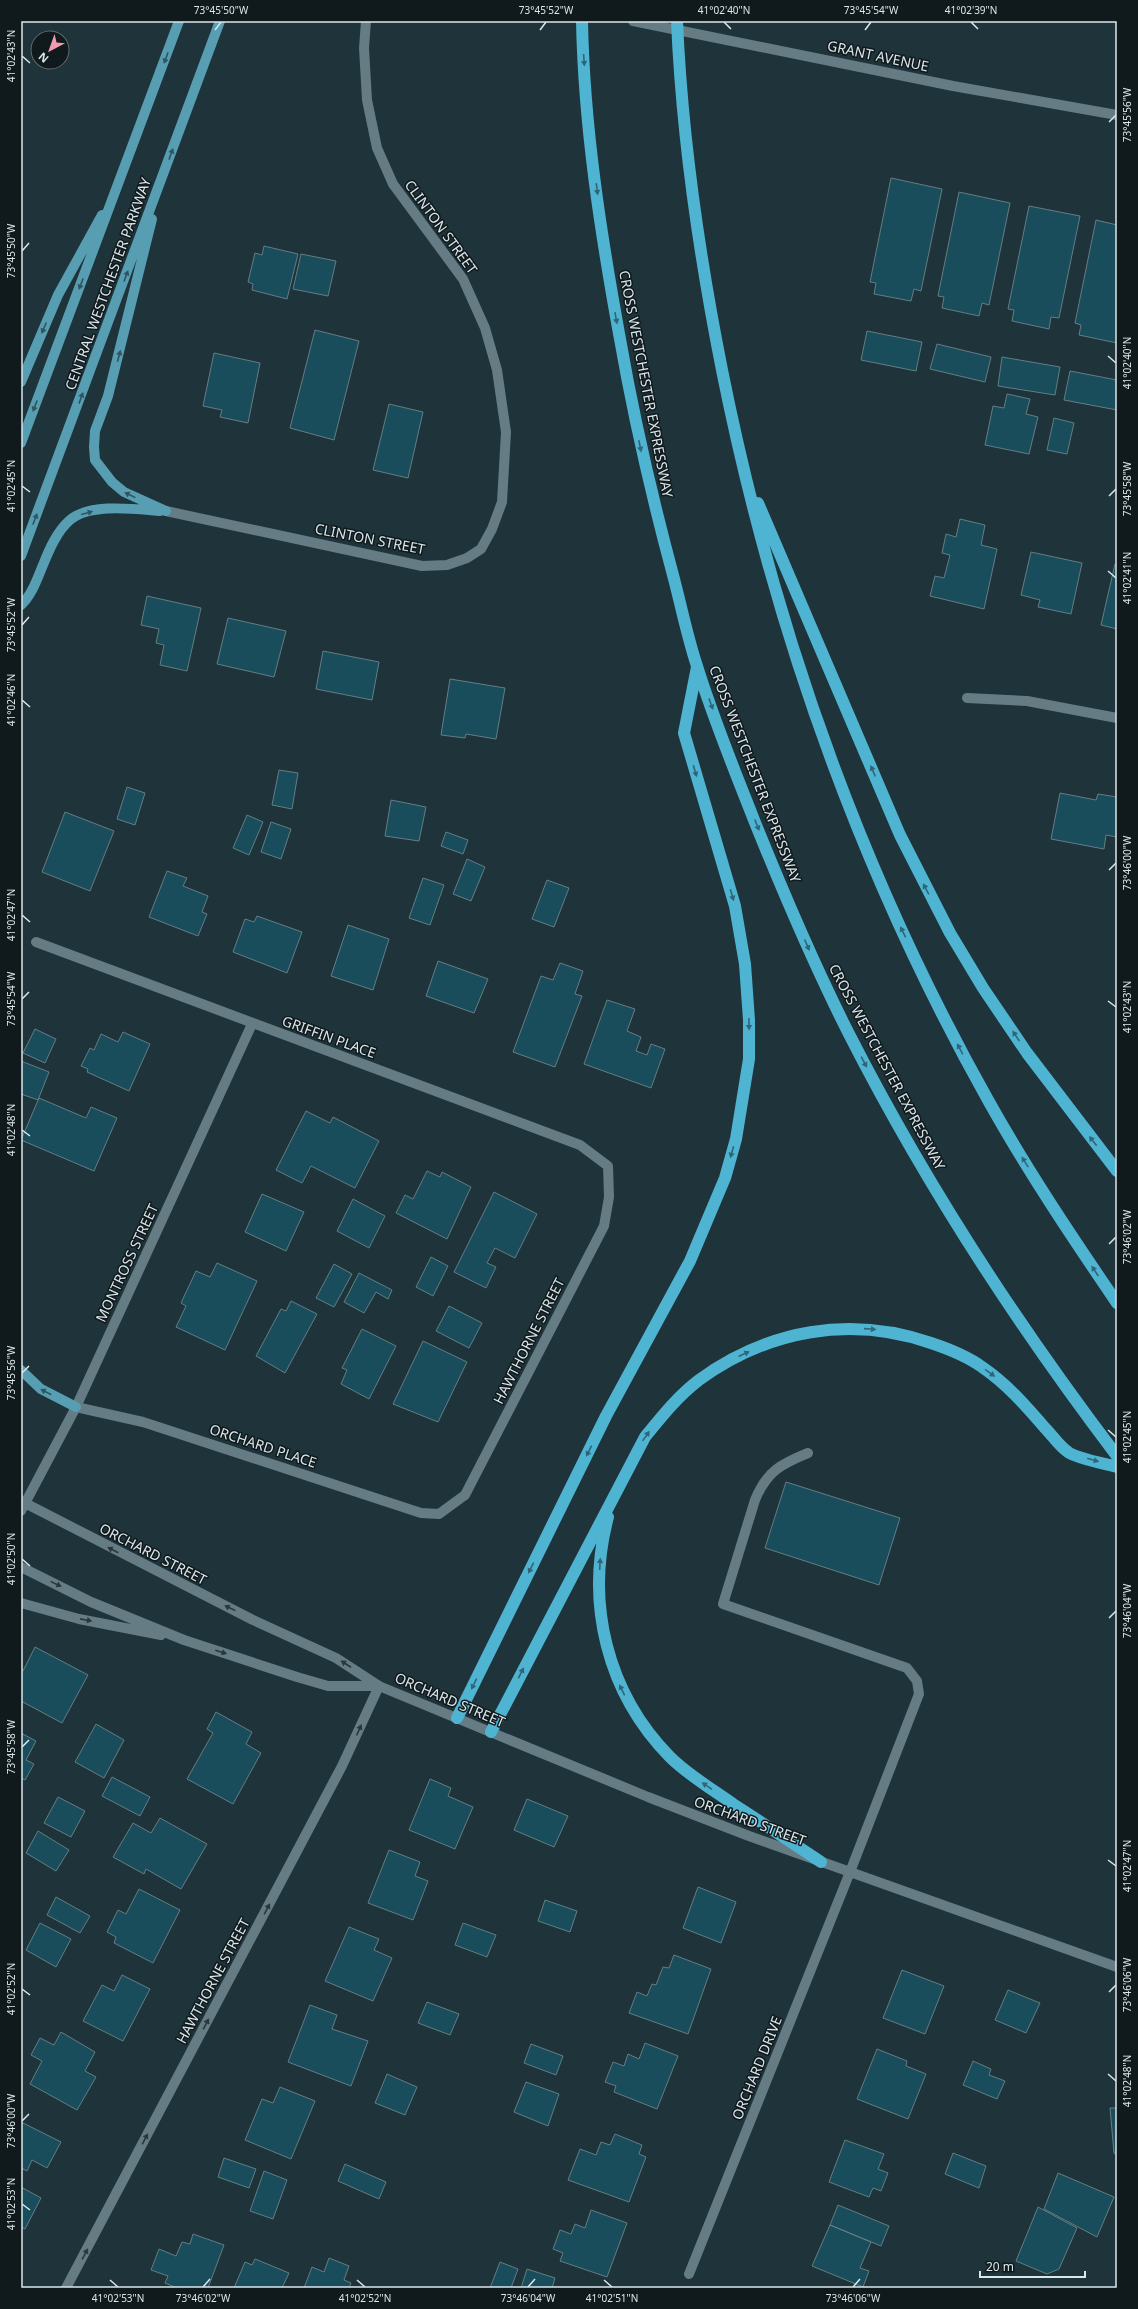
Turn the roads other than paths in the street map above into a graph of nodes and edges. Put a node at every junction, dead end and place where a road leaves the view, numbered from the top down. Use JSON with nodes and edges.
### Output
{"nodes":[{"id":1,"x":179,"y":21,"type":"edge"},
{"id":2,"x":220,"y":21,"type":"edge"},
{"id":3,"x":366,"y":21,"type":"edge"},
{"id":4,"x":582,"y":21,"type":"edge"},
{"id":5,"x":634,"y":21,"type":"edge"},
{"id":6,"x":677,"y":21,"type":"edge"},
{"id":7,"x":1117,"y":114,"type":"edge"},
{"id":8,"x":162,"y":179,"type":"junction"},
{"id":9,"x":120,"y":182,"type":"junction"},
{"id":10,"x":21,"y":382,"type":"edge"},
{"id":11,"x":21,"y":443,"type":"edge"},
{"id":12,"x":742,"y":468,"type":"junction"},
{"id":13,"x":166,"y":511,"type":"junction"},
{"id":14,"x":21,"y":556,"type":"edge"},
{"id":15,"x":21,"y":605,"type":"edge"},
{"id":16,"x":697,"y":667,"type":"junction"},
{"id":17,"x":967,"y":698,"type":"dead end"},
{"id":18,"x":1117,"y":718,"type":"edge"},
{"id":19,"x":36,"y":942,"type":"dead end"},
{"id":20,"x":252,"y":1024,"type":"junction"},
{"id":21,"x":608,"y":1166,"type":"joint"},
{"id":22,"x":1117,"y":1171,"type":"edge"},
{"id":23,"x":1117,"y":1304,"type":"edge"},
{"id":24,"x":21,"y":1370,"type":"edge"},
{"id":25,"x":76,"y":1407,"type":"junction"},
{"id":26,"x":808,"y":1453,"type":"dead end"},
{"id":27,"x":1117,"y":1456,"type":"edge"},
{"id":28,"x":1117,"y":1467,"type":"edge"},
{"id":29,"x":626,"y":1470,"type":"junction"},
{"id":30,"x":22,"y":1505,"type":"edge"},
{"id":31,"x":439,"y":1514,"type":"joint"},
{"id":32,"x":21,"y":1567,"type":"edge"},
{"id":33,"x":21,"y":1603,"type":"edge"},
{"id":34,"x":184,"y":1640,"type":"junction"},
{"id":35,"x":379,"y":1686,"type":"junction"},
{"id":36,"x":457,"y":1718,"type":"junction"},
{"id":37,"x":491,"y":1732,"type":"junction"},
{"id":38,"x":821,"y":1862,"type":"junction"},
{"id":39,"x":850,"y":1872,"type":"junction"},
{"id":40,"x":1117,"y":1967,"type":"edge"},
{"id":41,"x":689,"y":2274,"type":"dead end"},
{"id":42,"x":66,"y":2288,"type":"edge"}],
"edges":[{"from":1,"to":9,"type":"main road","name":"CENTRAL WESTCHESTER PARKWAY","one_way":true},
{"from":8,"to":2,"type":"main road","name":"CENTRAL WESTCHESTER PARKWAY","one_way":true},
{"from":3,"to":13,"type":"street","name":"CLINTON STREET"},
{"from":4,"to":16,"type":"highway","name":"CROSS WESTCHESTER EXPRESSWAY","one_way":true},
{"from":5,"to":7,"type":"street","name":"GRANT AVENUE"},
{"from":6,"to":12,"type":"highway"},
{"from":13,"to":8,"type":"main road","one_way":true},
{"from":14,"to":8,"type":"main road","name":"CENTRAL WESTCHESTER PARKWAY","one_way":true},
{"from":9,"to":10,"type":"main road","one_way":true},
{"from":9,"to":11,"type":"main road","name":"CENTRAL WESTCHESTER PARKWAY","one_way":true},
{"from":22,"to":12,"type":"highway","one_way":true},
{"from":23,"to":12,"type":"highway","one_way":true},
{"from":15,"to":13,"type":"main road","one_way":true},
{"from":16,"to":27,"type":"highway","name":"CROSS WESTCHESTER EXPRESSWAY","one_way":true},
{"from":16,"to":36,"type":"highway","one_way":true},
{"from":17,"to":18,"type":"street"},
{"from":19,"to":20,"type":"street","name":"GRIFFIN PLACE"},
{"from":20,"to":21,"type":"street","name":"GRIFFIN PLACE"},
{"from":20,"to":25,"type":"street","name":"MONTROSS STREET"},
{"from":21,"to":31,"type":"street","name":"HAWTHORNE STREET"},
{"from":25,"to":24,"type":"main road","one_way":true},
{"from":25,"to":30,"type":"street","name":"MONTROSS STREET"},
{"from":25,"to":31,"type":"street","name":"ORCHARD PLACE"},
{"from":26,"to":39,"type":"street","name":"ORCHARD DRIVE"},
{"from":29,"to":28,"type":"highway","one_way":true},
{"from":37,"to":29,"type":"highway","one_way":true},
{"from":38,"to":29,"type":"highway","one_way":true},
{"from":35,"to":30,"type":"street","name":"ORCHARD STREET","one_way":true},
{"from":32,"to":34,"type":"street","name":"ORCHARD STREET","one_way":true},
{"from":33,"to":34,"type":"street","one_way":true},
{"from":34,"to":35,"type":"street","name":"ORCHARD STREET","one_way":true},
{"from":35,"to":36,"type":"street","name":"ORCHARD STREET"},
{"from":42,"to":35,"type":"street","name":"HAWTHORNE STREET","one_way":true},
{"from":36,"to":37,"type":"street","name":"ORCHARD STREET"},
{"from":37,"to":38,"type":"street","name":"ORCHARD STREET"},
{"from":38,"to":39,"type":"street","name":"ORCHARD STREET"},
{"from":39,"to":40,"type":"street","name":"ORCHARD STREET"},
{"from":39,"to":41,"type":"street","name":"ORCHARD DRIVE"}]}
